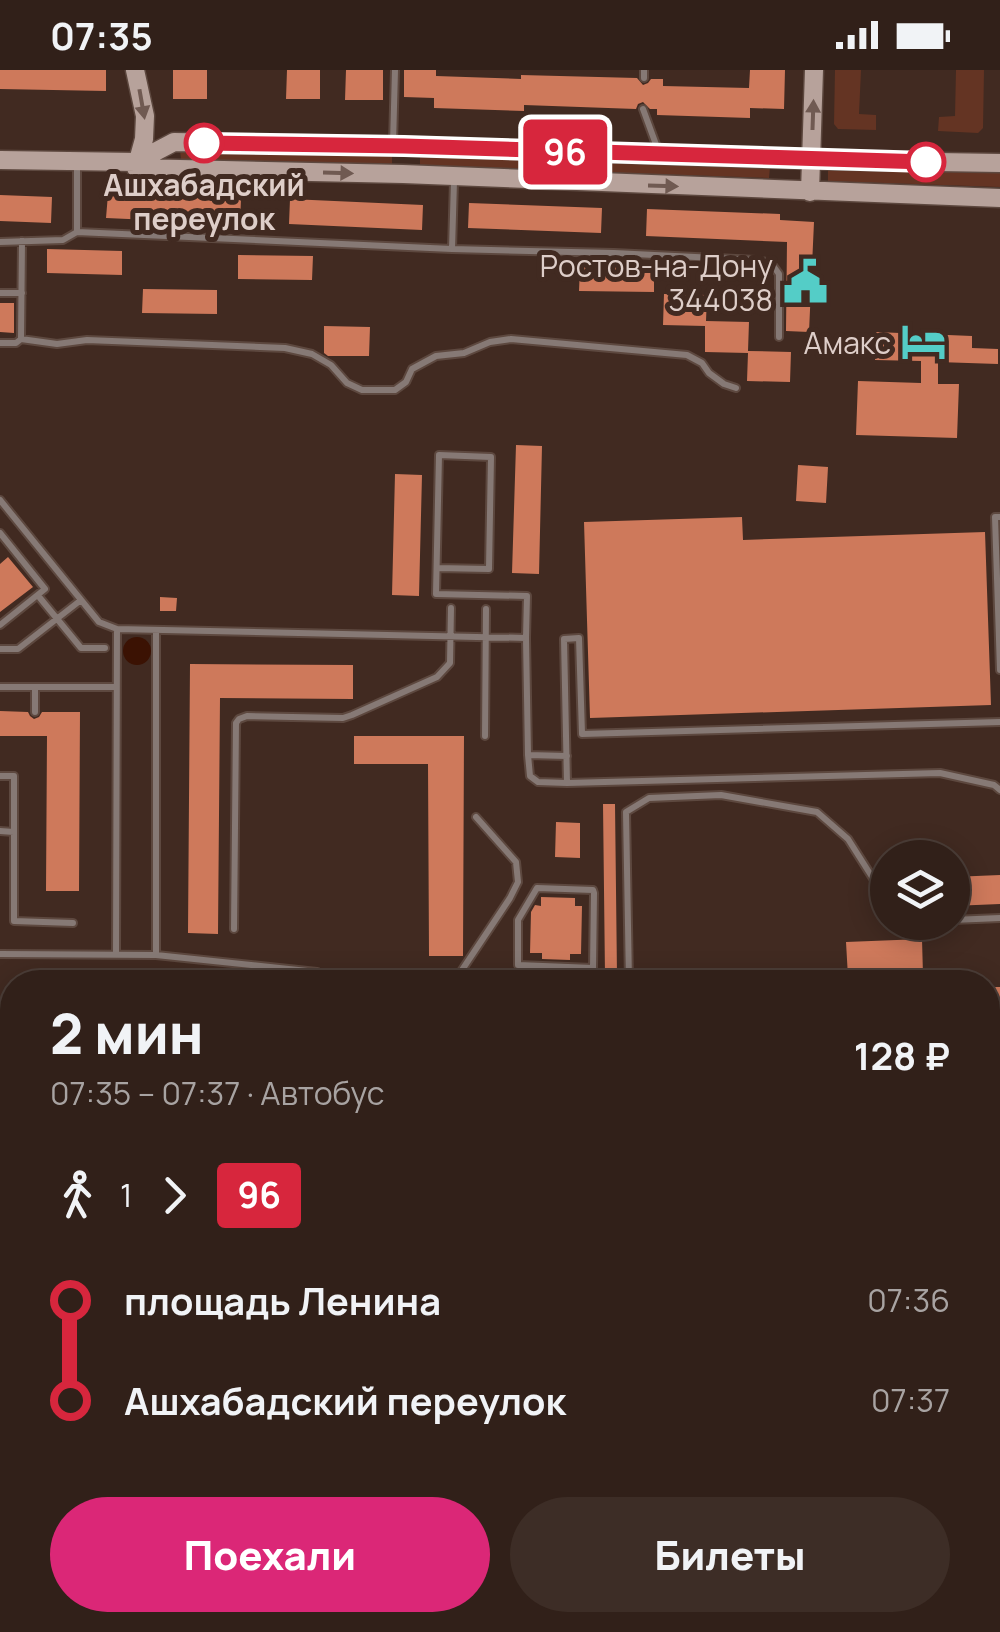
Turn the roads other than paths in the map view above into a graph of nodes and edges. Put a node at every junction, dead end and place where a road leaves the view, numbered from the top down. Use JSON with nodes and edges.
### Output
{"nodes":[{"id":1,"x":135,"y":70,"type":"edge"},
{"id":2,"x":395,"y":70,"type":"edge"},
{"id":3,"x":814,"y":70,"type":"edge"},
{"id":4,"x":643,"y":109,"type":"dead end"},
{"id":5,"x":398,"y":146,"type":"junction"},
{"id":6,"x":660,"y":155,"type":"junction"},
{"id":7,"x":812,"y":160,"type":"junction"},
{"id":8,"x":0,"y":162,"type":"edge"},
{"id":9,"x":1000,"y":163,"type":"edge"},
{"id":10,"x":136,"y":165,"type":"junction"},
{"id":11,"x":78,"y":167,"type":"junction"},
{"id":12,"x":402,"y":174,"type":"junction"},
{"id":13,"x":454,"y":176,"type":"junction"},
{"id":14,"x":810,"y":192,"type":"junction"},
{"id":15,"x":1000,"y":198,"type":"edge"},
{"id":16,"x":77,"y":232,"type":"junction"},
{"id":17,"x":22,"y":241,"type":"junction"},
{"id":18,"x":0,"y":242,"type":"edge"},
{"id":19,"x":452,"y":250,"type":"junction"},
{"id":20,"x":0,"y":292,"type":"edge"},
{"id":21,"x":22,"y":293,"type":"junction"},
{"id":22,"x":21,"y":338,"type":"junction"},
{"id":23,"x":779,"y":338,"type":"dead end"},
{"id":24,"x":0,"y":343,"type":"edge"},
{"id":25,"x":736,"y":388,"type":"dead end"},
{"id":26,"x":0,"y":500,"type":"edge"},
{"id":27,"x":1000,"y":517,"type":"edge"},
{"id":28,"x":0,"y":533,"type":"edge"},
{"id":29,"x":436,"y":568,"type":"junction"},
{"id":30,"x":40,"y":598,"type":"dead end"},
{"id":31,"x":81,"y":600,"type":"junction"},
{"id":32,"x":451,"y":608,"type":"dead end"},
{"id":33,"x":486,"y":608,"type":"dead end"},
{"id":34,"x":57,"y":619,"type":"junction"},
{"id":35,"x":0,"y":624,"type":"edge"},
{"id":36,"x":117,"y":629,"type":"junction"},
{"id":37,"x":156,"y":630,"type":"junction"},
{"id":38,"x":451,"y":636,"type":"junction"},
{"id":39,"x":486,"y":638,"type":"junction"},
{"id":40,"x":526,"y":638,"type":"junction"},
{"id":41,"x":105,"y":648,"type":"dead end"},
{"id":42,"x":0,"y":649,"type":"edge"},
{"id":43,"x":1000,"y":670,"type":"edge"},
{"id":44,"x":116,"y":686,"type":"junction"},
{"id":45,"x":0,"y":687,"type":"edge"},
{"id":46,"x":34,"y":687,"type":"junction"},
{"id":47,"x":35,"y":712,"type":"dead end"},
{"id":48,"x":1000,"y":722,"type":"edge"},
{"id":49,"x":485,"y":736,"type":"dead end"},
{"id":50,"x":528,"y":755,"type":"junction"},
{"id":51,"x":567,"y":756,"type":"junction"},
{"id":52,"x":0,"y":776,"type":"edge"},
{"id":53,"x":567,"y":783,"type":"junction"},
{"id":54,"x":1000,"y":790,"type":"edge"},
{"id":55,"x":476,"y":817,"type":"dead end"},
{"id":56,"x":0,"y":831,"type":"edge"},
{"id":57,"x":14,"y":832,"type":"junction"},
{"id":58,"x":870,"y":874,"type":"edge"},
{"id":59,"x":529,"y":901,"type":"junction"},
{"id":60,"x":540,"y":901,"type":"dead end"},
{"id":61,"x":1000,"y":918,"type":"edge"},
{"id":62,"x":970,"y":919,"type":"edge"},
{"id":63,"x":73,"y":923,"type":"dead end"},
{"id":64,"x":234,"y":930,"type":"dead end"},
{"id":65,"x":0,"y":954,"type":"edge"},
{"id":66,"x":116,"y":954,"type":"junction"},
{"id":67,"x":156,"y":954,"type":"junction"},
{"id":68,"x":593,"y":968,"type":"joint"},
{"id":69,"x":299,"y":970,"type":"edge"},
{"id":70,"x":462,"y":970,"type":"edge"},
{"id":71,"x":629,"y":970,"type":"edge"}],
"edges":[{"from":1,"to":10,"type":"main road","one_way":true},
{"from":2,"to":5,"type":"lane"},
{"from":7,"to":3,"type":"main road","one_way":true},
{"from":4,"to":6,"type":"lane"},
{"from":5,"to":6,"type":"main road"},
{"from":5,"to":10,"type":"main road"},
{"from":5,"to":12,"type":"main road"},
{"from":6,"to":7,"type":"main road"},
{"from":7,"to":9,"type":"main road"},
{"from":7,"to":14,"type":"main road"},
{"from":8,"to":10,"type":"main road"},
{"from":8,"to":11,"type":"street"},
{"from":10,"to":11,"type":"street"},
{"from":10,"to":12,"type":"main road","one_way":true},
{"from":11,"to":16,"type":"lane"},
{"from":12,"to":13,"type":"main road"},
{"from":13,"to":14,"type":"main road","one_way":true},
{"from":13,"to":19,"type":"lane"},
{"from":14,"to":15,"type":"main road"},
{"from":16,"to":17,"type":"lane"},
{"from":16,"to":19,"type":"lane"},
{"from":17,"to":18,"type":"lane"},
{"from":17,"to":21,"type":"lane"},
{"from":19,"to":23,"type":"lane"},
{"from":20,"to":21,"type":"lane"},
{"from":21,"to":22,"type":"lane"},
{"from":22,"to":24,"type":"lane"},
{"from":22,"to":25,"type":"lane"},
{"from":26,"to":31,"type":"lane"},
{"from":27,"to":43,"type":"lane"},
{"from":28,"to":35,"type":"lane"},
{"from":29,"to":29,"type":"lane"},
{"from":29,"to":40,"type":"lane"},
{"from":30,"to":34,"type":"lane"},
{"from":31,"to":34,"type":"lane"},
{"from":31,"to":36,"type":"lane"},
{"from":32,"to":38,"type":"lane"},
{"from":33,"to":39,"type":"lane"},
{"from":34,"to":41,"type":"lane"},
{"from":34,"to":42,"type":"lane"},
{"from":36,"to":37,"type":"lane"},
{"from":36,"to":44,"type":"lane"},
{"from":37,"to":38,"type":"lane"},
{"from":37,"to":67,"type":"lane"},
{"from":38,"to":39,"type":"lane"},
{"from":38,"to":64,"type":"lane"},
{"from":39,"to":40,"type":"lane"},
{"from":39,"to":49,"type":"lane"},
{"from":40,"to":50,"type":"lane"},
{"from":44,"to":46,"type":"lane"},
{"from":44,"to":66,"type":"lane"},
{"from":45,"to":46,"type":"lane"},
{"from":46,"to":47,"type":"lane"},
{"from":48,"to":51,"type":"lane"},
{"from":50,"to":51,"type":"lane"},
{"from":50,"to":53,"type":"lane"},
{"from":51,"to":53,"type":"lane"},
{"from":52,"to":57,"type":"lane"},
{"from":53,"to":54,"type":"lane"},
{"from":55,"to":70,"type":"lane"},
{"from":56,"to":57,"type":"lane"},
{"from":57,"to":63,"type":"lane"},
{"from":58,"to":71,"type":"lane"},
{"from":59,"to":60,"type":"lane"},
{"from":59,"to":68,"type":"lane"},
{"from":59,"to":68,"type":"lane"},
{"from":61,"to":62,"type":"lane"},
{"from":65,"to":66,"type":"lane"},
{"from":66,"to":67,"type":"lane"},
{"from":67,"to":69,"type":"lane"}]}
